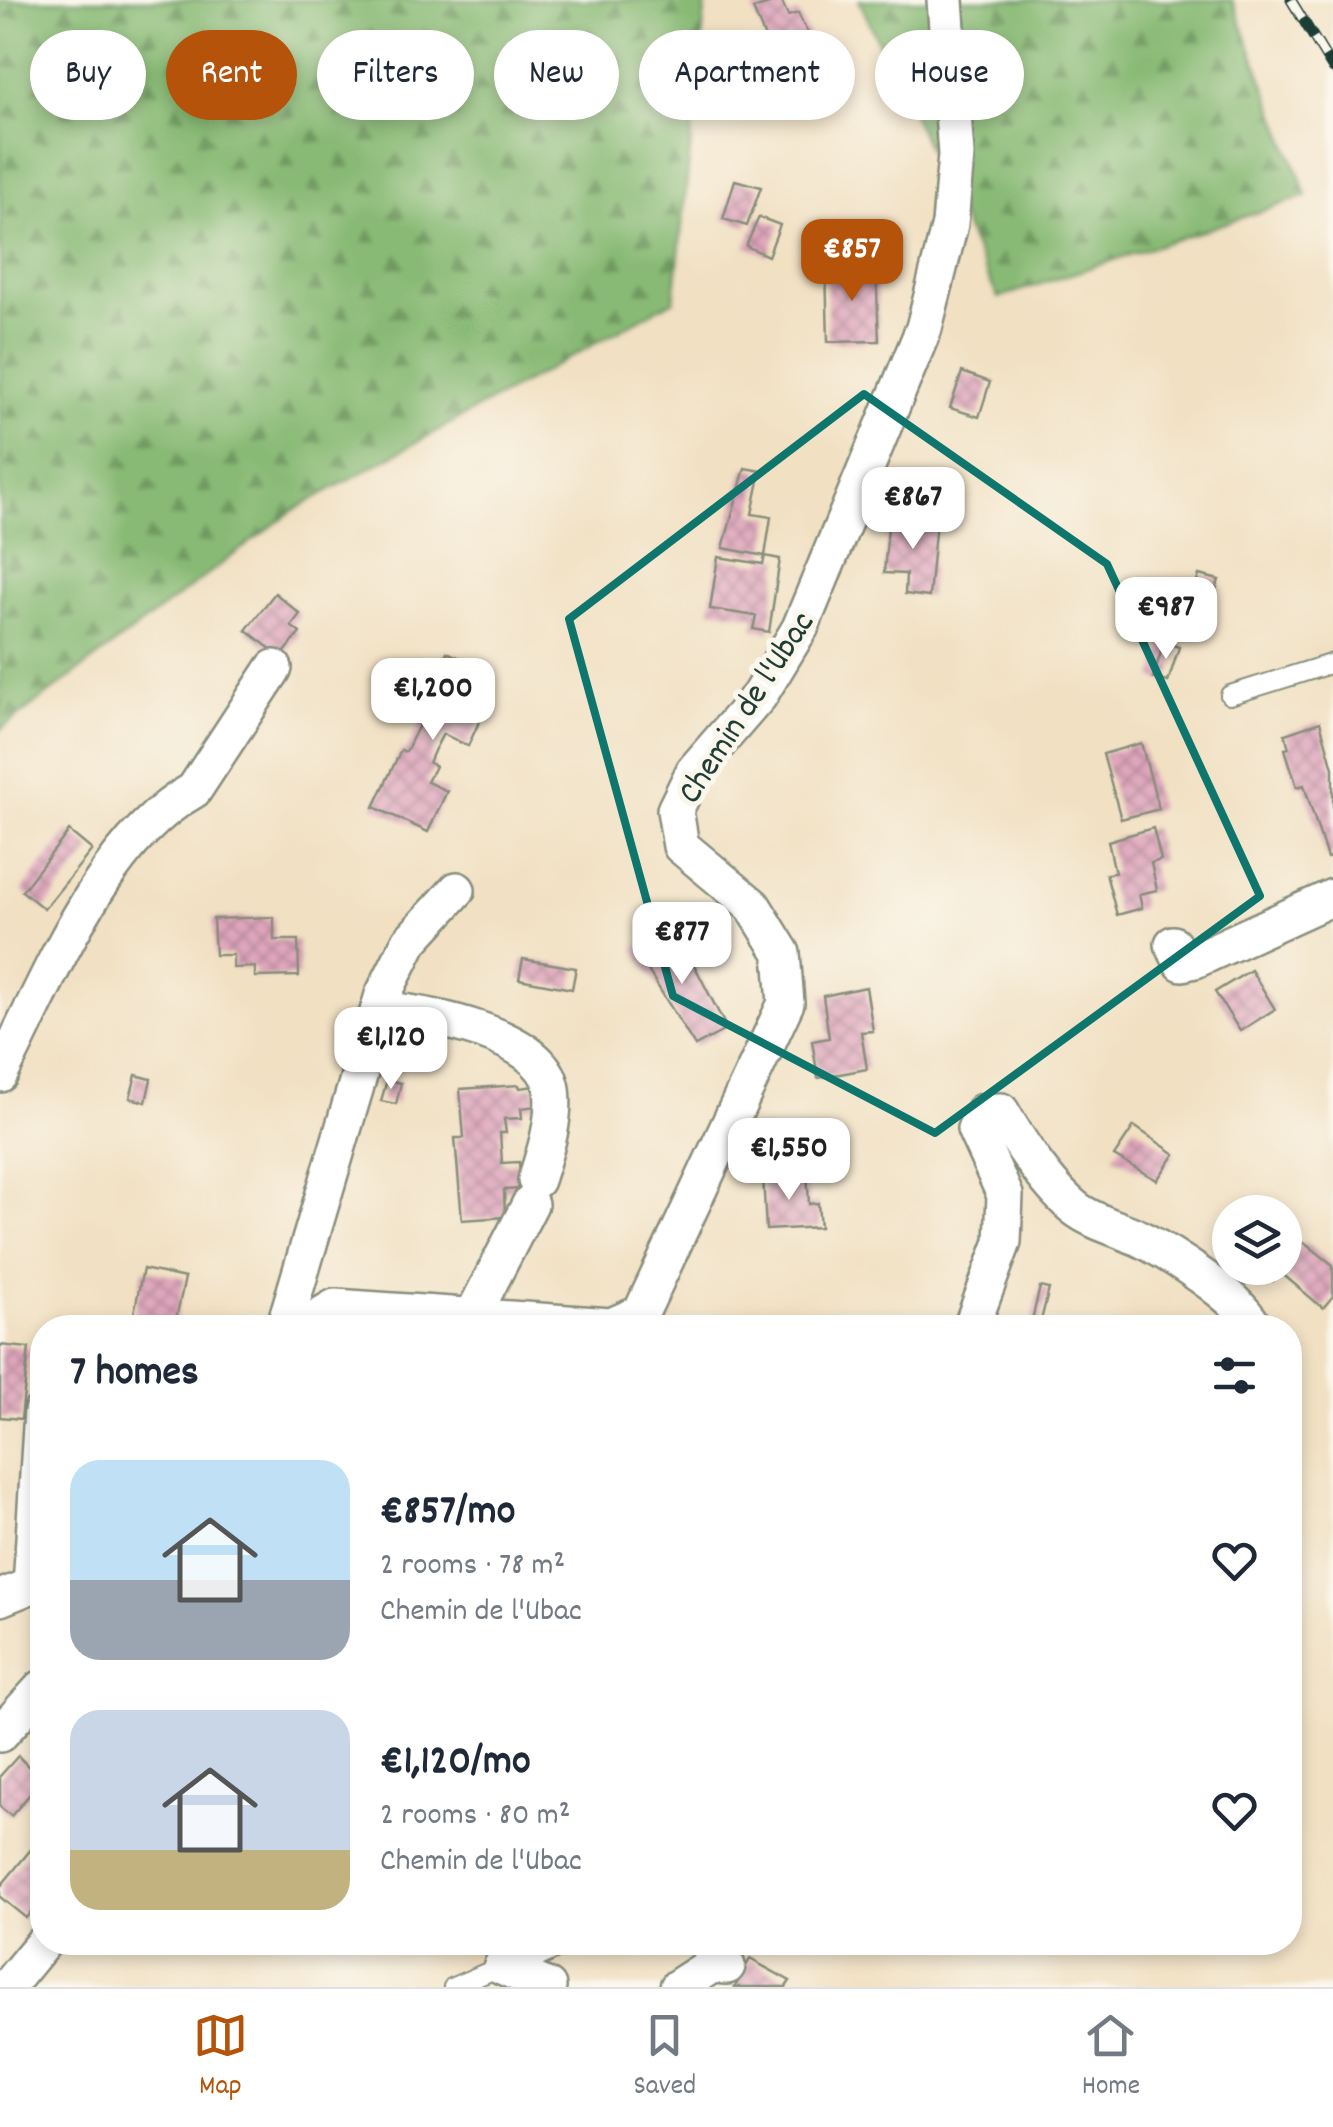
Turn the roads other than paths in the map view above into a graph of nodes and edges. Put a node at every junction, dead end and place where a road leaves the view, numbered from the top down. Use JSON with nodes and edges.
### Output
{"nodes":[{"id":1,"x":945,"y":0,"type":"edge"},
{"id":2,"x":1333,"y":664,"type":"edge"},
{"id":3,"x":274,"y":668,"type":"dead end"},
{"id":4,"x":1230,"y":696,"type":"dead end"},
{"id":5,"x":458,"y":890,"type":"dead end"},
{"id":6,"x":1333,"y":897,"type":"edge"},
{"id":7,"x":1173,"y":944,"type":"dead end"},
{"id":8,"x":378,"y":1010,"type":"junction"},
{"id":9,"x":0,"y":1074,"type":"edge"},
{"id":10,"x":288,"y":1315,"type":"edge"},
{"id":11,"x":317,"y":1315,"type":"edge"},
{"id":12,"x":445,"y":1315,"type":"edge"},
{"id":13,"x":473,"y":1315,"type":"edge"},
{"id":14,"x":637,"y":1315,"type":"edge"},
{"id":15,"x":976,"y":1315,"type":"edge"},
{"id":16,"x":1248,"y":1315,"type":"edge"},
{"id":17,"x":30,"y":1536,"type":"edge"},
{"id":18,"x":25,"y":1588,"type":"edge"},
{"id":19,"x":30,"y":1701,"type":"edge"},
{"id":20,"x":0,"y":1734,"type":"edge"},
{"id":21,"x":34,"y":1955,"type":"edge"},
{"id":22,"x":524,"y":1955,"type":"edge"},
{"id":23,"x":502,"y":1966,"type":"junction"},
{"id":24,"x":727,"y":1966,"type":"dead end"},
{"id":25,"x":8,"y":1987,"type":"edge"},
{"id":26,"x":453,"y":1987,"type":"edge"},
{"id":27,"x":548,"y":1987,"type":"edge"},
{"id":28,"x":678,"y":1987,"type":"edge"}],
"edges":[{"from":1,"to":14,"type":"street","name":"Chemin de l'Ubac"},
{"from":2,"to":4,"type":"lane"},
{"from":3,"to":9,"type":"street"},
{"from":5,"to":8,"type":"street"},
{"from":6,"to":7,"type":"street"},
{"from":8,"to":10,"type":"street"},
{"from":8,"to":13,"type":"street"},
{"from":11,"to":12,"type":"street","name":"Chemin de l'Ubac"},
{"from":15,"to":16,"type":"street"},
{"from":17,"to":18,"type":"street"},
{"from":19,"to":20,"type":"street"},
{"from":21,"to":25,"type":"street"},
{"from":22,"to":23,"type":"street"},
{"from":23,"to":26,"type":"lane"},
{"from":23,"to":27,"type":"street"},
{"from":24,"to":28,"type":"street"}]}
